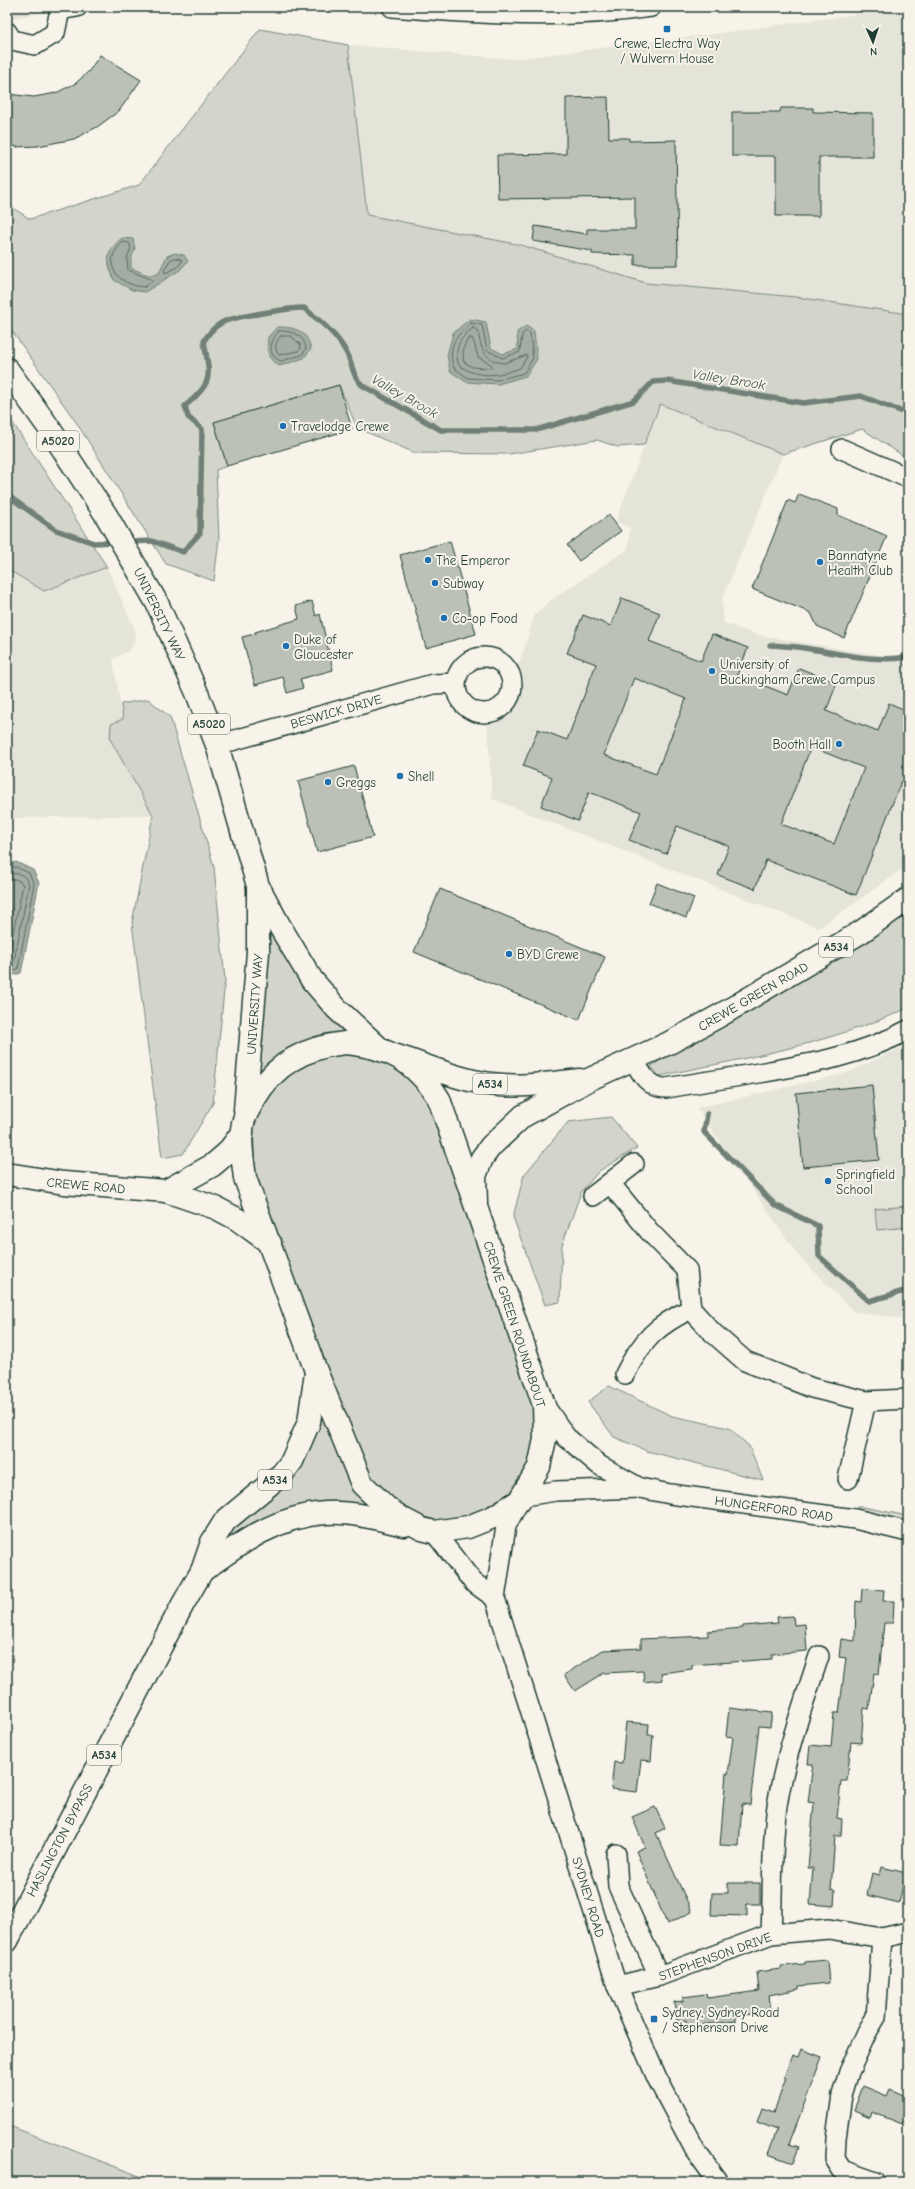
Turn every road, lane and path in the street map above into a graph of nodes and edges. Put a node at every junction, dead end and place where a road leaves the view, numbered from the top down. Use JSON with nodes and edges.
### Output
{"nodes":[{"id":1,"x":392,"y":7,"type":"edge"},
{"id":2,"x":651,"y":7,"type":"edge"},
{"id":3,"x":65,"y":8,"type":"edge"},
{"id":4,"x":7,"y":32,"type":"edge"},
{"id":5,"x":7,"y":369,"type":"edge"},
{"id":6,"x":842,"y":449,"type":"dead end"},
{"id":7,"x":908,"y":478,"type":"edge"},
{"id":8,"x":455,"y":683,"type":"dead end"},
{"id":9,"x":217,"y":745,"type":"junction"},
{"id":10,"x":258,"y":886,"type":"junction"},
{"id":11,"x":908,"y":899,"type":"edge"},
{"id":12,"x":908,"y":1030,"type":"edge"},
{"id":13,"x":387,"y":1051,"type":"junction"},
{"id":14,"x":634,"y":1060,"type":"junction"},
{"id":15,"x":590,"y":1079,"type":"junction"},
{"id":16,"x":243,"y":1127,"type":"junction"},
{"id":17,"x":634,"y":1164,"type":"dead end"},
{"id":18,"x":7,"y":1174,"type":"edge"},
{"id":19,"x":610,"y":1182,"type":"junction"},
{"id":20,"x":166,"y":1191,"type":"junction"},
{"id":21,"x":593,"y":1196,"type":"dead end"},
{"id":22,"x":476,"y":1205,"type":"junction"},
{"id":23,"x":270,"y":1243,"type":"junction"},
{"id":24,"x":690,"y":1308,"type":"junction"},
{"id":25,"x":316,"y":1371,"type":"junction"},
{"id":26,"x":625,"y":1374,"type":"dead end"},
{"id":27,"x":908,"y":1399,"type":"edge"},
{"id":28,"x":866,"y":1401,"type":"junction"},
{"id":29,"x":544,"y":1405,"type":"junction"},
{"id":30,"x":848,"y":1479,"type":"dead end"},
{"id":31,"x":640,"y":1488,"type":"junction"},
{"id":32,"x":521,"y":1499,"type":"junction"},
{"id":33,"x":428,"y":1530,"type":"junction"},
{"id":34,"x":908,"y":1532,"type":"edge"},
{"id":35,"x":202,"y":1571,"type":"junction"},
{"id":36,"x":495,"y":1598,"type":"junction"},
{"id":37,"x":819,"y":1656,"type":"dead end"},
{"id":38,"x":616,"y":1854,"type":"dead end"},
{"id":39,"x":908,"y":1932,"type":"edge"},
{"id":40,"x":771,"y":1934,"type":"junction"},
{"id":41,"x":882,"y":1938,"type":"junction"},
{"id":42,"x":7,"y":1940,"type":"edge"},
{"id":43,"x":659,"y":1976,"type":"junction"},
{"id":44,"x":617,"y":1986,"type":"junction"},
{"id":45,"x":718,"y":2182,"type":"edge"},
{"id":46,"x":876,"y":2182,"type":"edge"}],
"edges":[{"from":1,"to":2,"type":"street"},
{"from":3,"to":4,"type":"street"},
{"from":5,"to":9,"type":"main road","name":"UNIVERSITY WAY","number":"A5020"},
{"from":6,"to":7,"type":"street"},
{"from":8,"to":9,"type":"street","name":"BESWICK DRIVE"},
{"from":9,"to":10,"type":"main road","name":"UNIVERSITY WAY","number":"A5020"},
{"from":10,"to":13,"type":"main road","name":"UNIVERSITY WAY","number":"A5020"},
{"from":10,"to":16,"type":"main road","name":"UNIVERSITY WAY","number":"A5020"},
{"from":11,"to":14,"type":"main road","name":"CREWE GREEN ROAD","number":"A534"},
{"from":12,"to":14,"type":"street"},
{"from":13,"to":15,"type":"main road","name":"CREWE GREEN ROAD","number":"A534"},
{"from":13,"to":16,"type":"main road","name":"CREWE GREEN ROUNDABOUT"},
{"from":13,"to":22,"type":"main road","name":"CREWE GREEN ROUNDABOUT"},
{"from":14,"to":15,"type":"main road","name":"CREWE GREEN ROAD","number":"A534"},
{"from":15,"to":22,"type":"main road","name":"CREWE GREEN ROAD","number":"A534"},
{"from":16,"to":20,"type":"main road"},
{"from":16,"to":23,"type":"main road"},
{"from":17,"to":19,"type":"street"},
{"from":18,"to":20,"type":"main road","name":"CREWE ROAD"},
{"from":19,"to":21,"type":"street"},
{"from":19,"to":24,"type":"street"},
{"from":20,"to":23,"type":"main road","name":"CREWE ROAD"},
{"from":22,"to":29,"type":"main road","name":"CREWE GREEN ROUNDABOUT"},
{"from":23,"to":25,"type":"main road"},
{"from":24,"to":26,"type":"street"},
{"from":24,"to":28,"type":"street"},
{"from":25,"to":33,"type":"main road"},
{"from":25,"to":35,"type":"main road","name":"HASLINGTON BYPASS","number":"A534"},
{"from":27,"to":28,"type":"street"},
{"from":28,"to":30,"type":"street"},
{"from":29,"to":31,"type":"street","name":"HUNGERFORD ROAD"},
{"from":29,"to":32,"type":"main road","name":"CREWE GREEN ROUNDABOUT"},
{"from":31,"to":32,"type":"street","name":"HUNGERFORD ROAD"},
{"from":31,"to":34,"type":"street","name":"HUNGERFORD ROAD"},
{"from":32,"to":33,"type":"main road"},
{"from":32,"to":36,"type":"street","name":"SYDNEY ROAD"},
{"from":33,"to":35,"type":"main road","name":"HASLINGTON BYPASS","number":"A534"},
{"from":33,"to":36,"type":"street"},
{"from":35,"to":42,"type":"main road","name":"HASLINGTON BYPASS","number":"A534"},
{"from":36,"to":44,"type":"street","name":"SYDNEY ROAD"},
{"from":37,"to":40,"type":"street"},
{"from":38,"to":43,"type":"street"},
{"from":39,"to":41,"type":"street","name":"STEPHENSON DRIVE"},
{"from":40,"to":41,"type":"street","name":"STEPHENSON DRIVE"},
{"from":40,"to":43,"type":"street","name":"STEPHENSON DRIVE"},
{"from":41,"to":46,"type":"street"},
{"from":43,"to":44,"type":"street","name":"STEPHENSON DRIVE"},
{"from":44,"to":45,"type":"street","name":"SYDNEY ROAD"}]}
